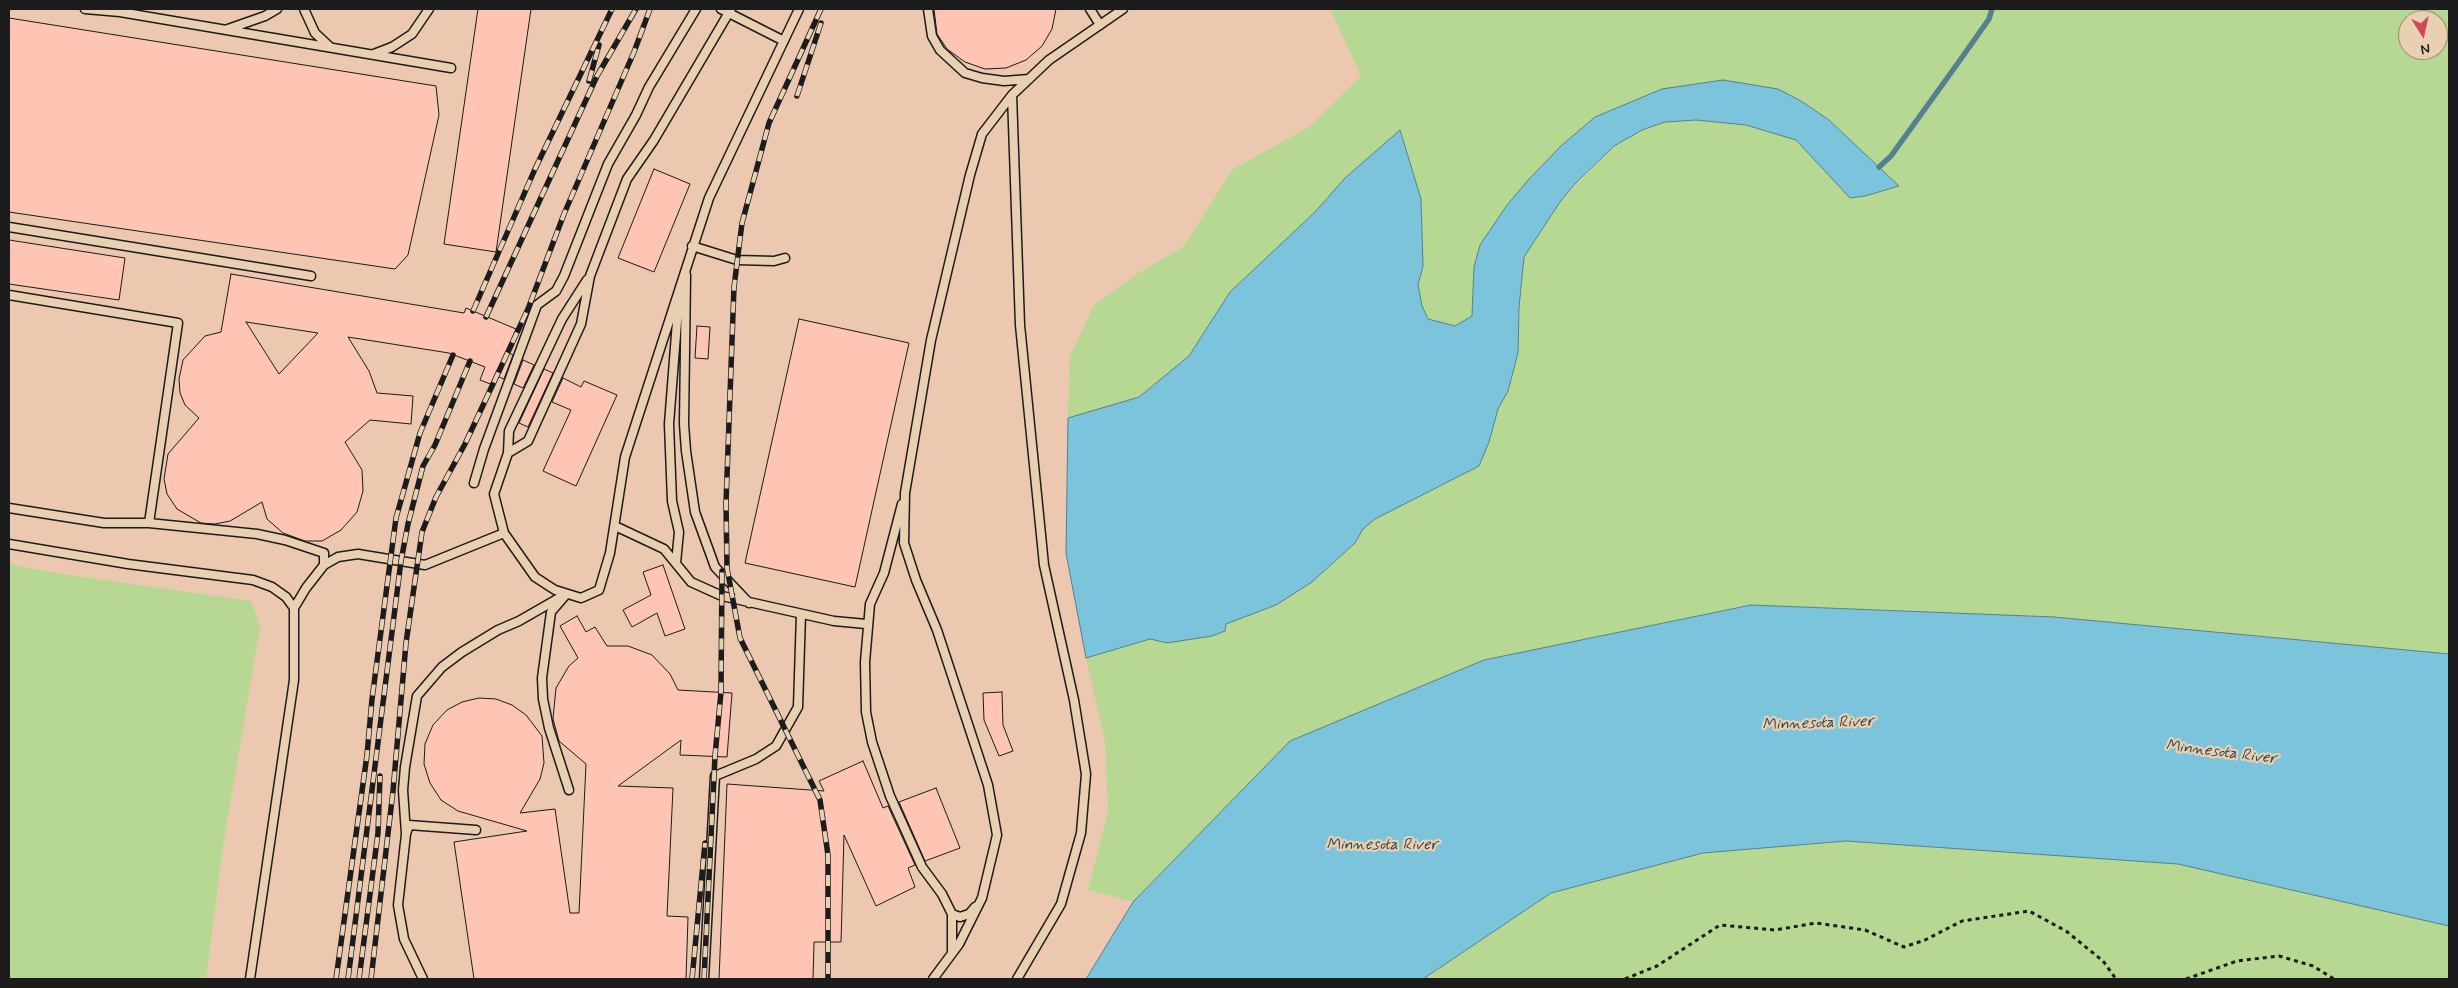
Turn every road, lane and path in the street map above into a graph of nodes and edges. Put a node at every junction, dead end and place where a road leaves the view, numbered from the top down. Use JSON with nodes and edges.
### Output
{"nodes":[{"id":1,"x":85,"y":9,"type":"edge"},
{"id":2,"x":276,"y":9,"type":"edge"},
{"id":3,"x":304,"y":9,"type":"edge"},
{"id":4,"x":429,"y":9,"type":"edge"},
{"id":5,"x":696,"y":9,"type":"edge"},
{"id":6,"x":721,"y":9,"type":"edge"},
{"id":7,"x":799,"y":9,"type":"edge"},
{"id":8,"x":928,"y":9,"type":"edge"},
{"id":9,"x":1090,"y":9,"type":"edge"},
{"id":10,"x":1122,"y":9,"type":"edge"},
{"id":11,"x":124,"y":11,"type":"edge"},
{"id":12,"x":730,"y":11,"type":"edge"},
{"id":13,"x":1100,"y":25,"type":"junction"},
{"id":14,"x":225,"y":29,"type":"junction"},
{"id":15,"x":784,"y":41,"type":"junction"},
{"id":16,"x":330,"y":47,"type":"junction"},
{"id":17,"x":372,"y":54,"type":"junction"},
{"id":18,"x":451,"y":68,"type":"dead end"},
{"id":19,"x":1029,"y":79,"type":"junction"},
{"id":20,"x":1012,"y":95,"type":"junction"},
{"id":21,"x":9,"y":227,"type":"edge"},
{"id":22,"x":692,"y":246,"type":"junction"},
{"id":23,"x":785,"y":258,"type":"dead end"},
{"id":24,"x":686,"y":266,"type":"junction"},
{"id":25,"x":311,"y":276,"type":"dead end"},
{"id":26,"x":590,"y":276,"type":"junction"},
{"id":27,"x":680,"y":282,"type":"junction"},
{"id":28,"x":9,"y":295,"type":"edge"},
{"id":29,"x":508,"y":453,"type":"junction"},
{"id":30,"x":474,"y":483,"type":"dead end"},
{"id":31,"x":905,"y":493,"type":"junction"},
{"id":32,"x":9,"y":508,"type":"edge"},
{"id":33,"x":149,"y":523,"type":"junction"},
{"id":34,"x":615,"y":526,"type":"junction"},
{"id":35,"x":504,"y":533,"type":"junction"},
{"id":36,"x":9,"y":544,"type":"edge"},
{"id":37,"x":676,"y":563,"type":"junction"},
{"id":38,"x":324,"y":565,"type":"junction"},
{"id":39,"x":566,"y":594,"type":"junction"},
{"id":40,"x":749,"y":603,"type":"junction"},
{"id":41,"x":294,"y":608,"type":"junction"},
{"id":42,"x":801,"y":614,"type":"junction"},
{"id":43,"x":866,"y":624,"type":"junction"},
{"id":44,"x":569,"y":790,"type":"dead end"},
{"id":45,"x":476,"y":830,"type":"dead end"},
{"id":46,"x":406,"y":834,"type":"junction"},
{"id":47,"x":982,"y":898,"type":"junction"},
{"id":48,"x":952,"y":914,"type":"junction"},
{"id":49,"x":952,"y":953,"type":"junction"},
{"id":50,"x":250,"y":979,"type":"edge"},
{"id":51,"x":423,"y":979,"type":"edge"},
{"id":52,"x":704,"y":979,"type":"edge"},
{"id":53,"x":933,"y":979,"type":"edge"},
{"id":54,"x":1017,"y":979,"type":"edge"},
{"id":55,"x":1625,"y":979,"type":"edge"},
{"id":56,"x":2116,"y":979,"type":"edge"},
{"id":57,"x":2186,"y":979,"type":"edge"},
{"id":58,"x":2334,"y":979,"type":"edge"}],
"edges":[{"from":1,"to":11,"type":"lane"},
{"from":2,"to":14,"type":"lane"},
{"from":3,"to":16,"type":"lane"},
{"from":4,"to":17,"type":"lane"},
{"from":5,"to":30,"type":"lane"},
{"from":6,"to":12,"type":"lane"},
{"from":7,"to":15,"type":"lane"},
{"from":8,"to":19,"type":"lane"},
{"from":9,"to":13,"type":"lane"},
{"from":10,"to":13,"type":"lane"},
{"from":11,"to":14,"type":"lane"},
{"from":12,"to":15,"type":"lane"},
{"from":12,"to":26,"type":"lane"},
{"from":13,"to":19,"type":"lane"},
{"from":14,"to":16,"type":"lane"},
{"from":15,"to":22,"type":"lane"},
{"from":16,"to":17,"type":"lane"},
{"from":17,"to":18,"type":"lane"},
{"from":19,"to":20,"type":"lane"},
{"from":20,"to":31,"type":"lane"},
{"from":20,"to":54,"type":"lane"},
{"from":21,"to":25,"type":"lane"},
{"from":22,"to":23,"type":"lane"},
{"from":22,"to":24,"type":"lane"},
{"from":24,"to":27,"type":"lane"},
{"from":24,"to":40,"type":"lane"},
{"from":26,"to":29,"type":"lane"},
{"from":26,"to":29,"type":"lane"},
{"from":27,"to":34,"type":"lane"},
{"from":27,"to":37,"type":"lane"},
{"from":28,"to":33,"type":"lane"},
{"from":29,"to":35,"type":"lane"},
{"from":31,"to":43,"type":"lane"},
{"from":31,"to":47,"type":"lane"},
{"from":32,"to":33,"type":"lane"},
{"from":33,"to":38,"type":"lane"},
{"from":34,"to":37,"type":"lane"},
{"from":34,"to":39,"type":"lane"},
{"from":35,"to":38,"type":"lane"},
{"from":35,"to":39,"type":"lane"},
{"from":36,"to":41,"type":"lane"},
{"from":37,"to":40,"type":"lane"},
{"from":38,"to":41,"type":"lane"},
{"from":39,"to":44,"type":"lane"},
{"from":39,"to":46,"type":"lane"},
{"from":40,"to":42,"type":"lane"},
{"from":41,"to":50,"type":"lane"},
{"from":42,"to":43,"type":"lane"},
{"from":42,"to":52,"type":"lane"},
{"from":43,"to":48,"type":"lane"},
{"from":45,"to":46,"type":"lane"},
{"from":46,"to":51,"type":"lane"},
{"from":47,"to":48,"type":"lane"},
{"from":47,"to":49,"type":"lane"},
{"from":48,"to":49,"type":"lane"},
{"from":49,"to":53,"type":"lane"},
{"from":55,"to":56,"type":"path"},
{"from":57,"to":58,"type":"path"}]}
